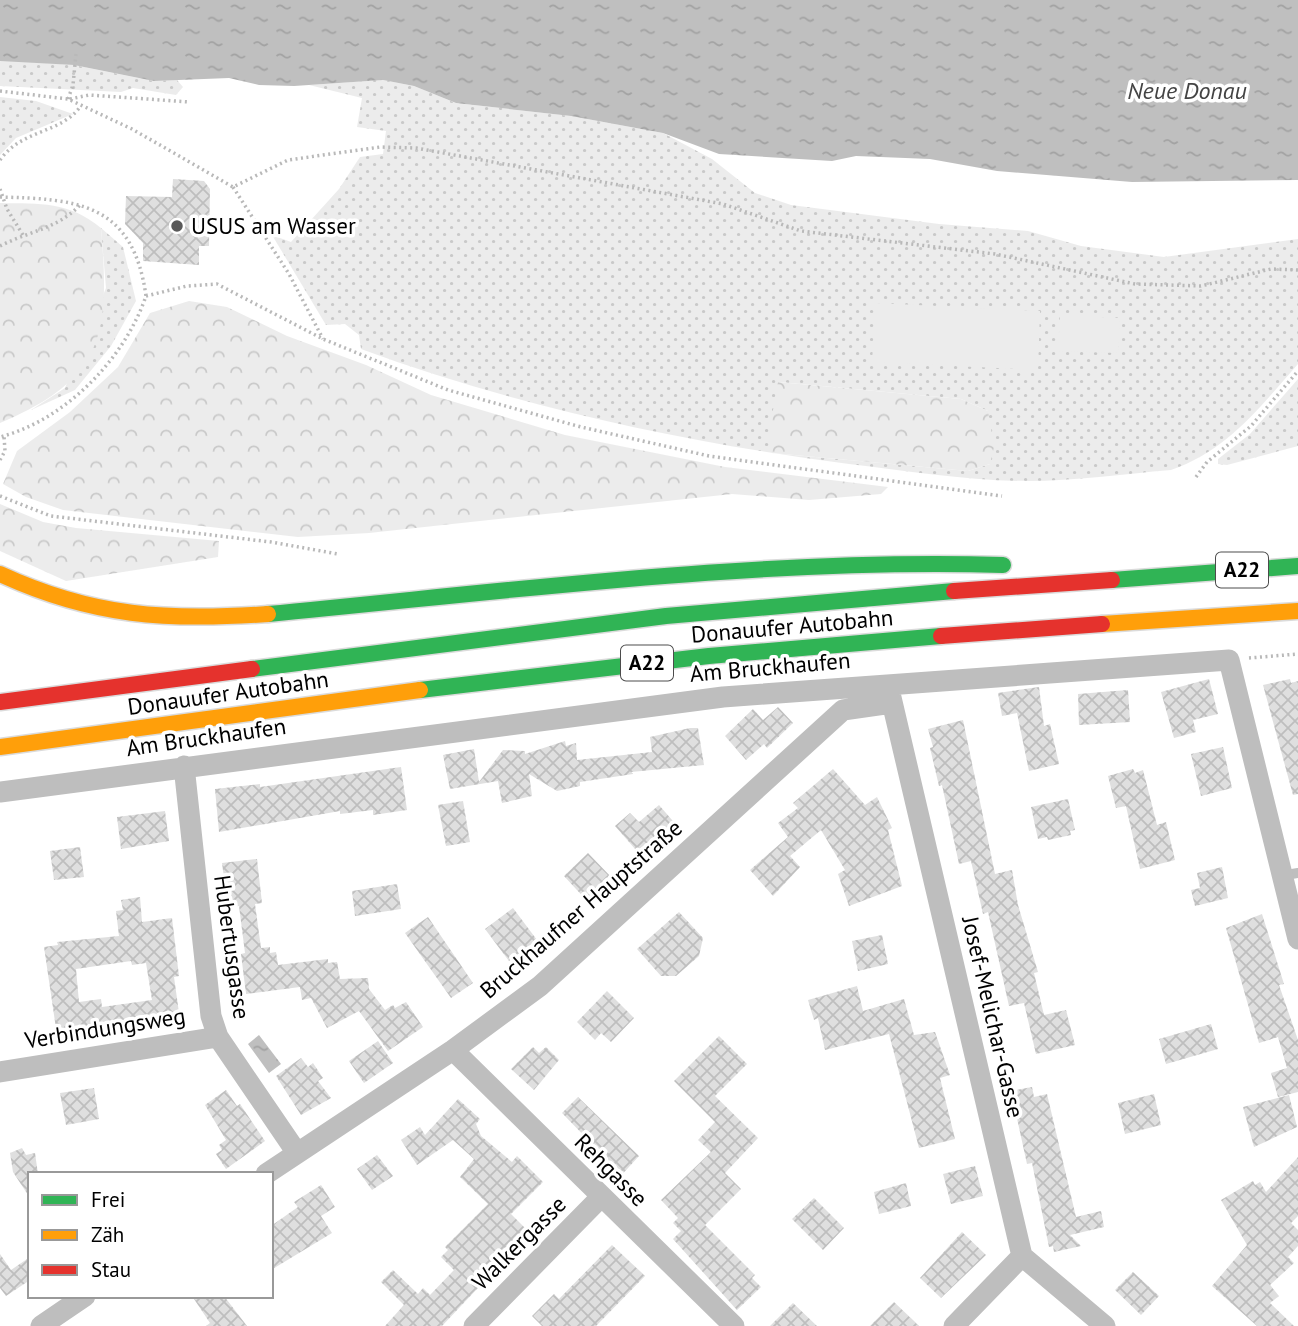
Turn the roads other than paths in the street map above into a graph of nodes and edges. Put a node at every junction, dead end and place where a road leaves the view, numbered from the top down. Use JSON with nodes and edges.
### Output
{"nodes":[{"id":1,"x":1025,"y":566,"type":"dead end"},
{"id":2,"x":1298,"y":566,"type":"edge"},
{"id":3,"x":1052,"y":568,"type":"dead end"},
{"id":4,"x":0,"y":574,"type":"edge"},
{"id":5,"x":1187,"y":574,"type":"junction"},
{"id":6,"x":1298,"y":611,"type":"edge"},
{"id":7,"x":838,"y":687,"type":"junction"},
{"id":8,"x":890,"y":693,"type":"junction"},
{"id":9,"x":0,"y":702,"type":"edge"},
{"id":10,"x":843,"y":710,"type":"junction"},
{"id":11,"x":0,"y":747,"type":"edge"},
{"id":12,"x":184,"y":766,"type":"junction"},
{"id":13,"x":0,"y":792,"type":"edge"},
{"id":14,"x":1289,"y":875,"type":"edge"},
{"id":15,"x":1298,"y":939,"type":"edge"},
{"id":16,"x":218,"y":1037,"type":"junction"},
{"id":17,"x":453,"y":1049,"type":"junction"},
{"id":18,"x":0,"y":1072,"type":"edge"},
{"id":19,"x":297,"y":1153,"type":"junction"},
{"id":20,"x":269,"y":1172,"type":"edge"},
{"id":21,"x":601,"y":1197,"type":"junction"},
{"id":22,"x":1022,"y":1256,"type":"junction"},
{"id":23,"x":82,"y":1298,"type":"edge"},
{"id":24,"x":41,"y":1326,"type":"edge"},
{"id":25,"x":474,"y":1326,"type":"edge"},
{"id":26,"x":734,"y":1326,"type":"edge"},
{"id":27,"x":954,"y":1326,"type":"edge"},
{"id":28,"x":1105,"y":1326,"type":"edge"}],
"edges":[{"from":1,"to":4,"type":"highway"},
{"from":2,"to":5,"type":"highway","name":"Donauufer Autobahn","number":"A22"},
{"from":3,"to":5,"type":"highway"},
{"from":5,"to":9,"type":"highway","name":"Donauufer Autobahn","number":"A22"},
{"from":6,"to":11,"type":"highway","name":"Donauufer Autobahn","number":"A22"},
{"from":7,"to":8,"type":"street","name":"Am Bruckhaufen"},
{"from":7,"to":10,"type":"street"},
{"from":7,"to":12,"type":"street","name":"Am Bruckhaufen"},
{"from":8,"to":10,"type":"street"},
{"from":8,"to":14,"type":"street","name":"Am Bruckhaufen"},
{"from":8,"to":22,"type":"street","name":"Josef-Melichar-Gasse"},
{"from":10,"to":17,"type":"street","name":"Bruckhaufner Hauptstraße"},
{"from":12,"to":13,"type":"street","name":"Am Bruckhaufen"},
{"from":12,"to":16,"type":"street","name":"Hubertusgasse"},
{"from":14,"to":15,"type":"street"},
{"from":16,"to":18,"type":"street","name":"Verbindungsweg"},
{"from":16,"to":19,"type":"street","name":"Hubertusgasse"},
{"from":17,"to":19,"type":"street","name":"Bruckhaufner Hauptstraße"},
{"from":17,"to":21,"type":"street","name":"Rehgasse"},
{"from":19,"to":20,"type":"street","name":"Bruckhaufner Hauptstraße"},
{"from":21,"to":25,"type":"street","name":"Walkergasse"},
{"from":21,"to":26,"type":"street","name":"Rehgasse"},
{"from":22,"to":27,"type":"street"},
{"from":22,"to":28,"type":"street"},
{"from":23,"to":24,"type":"street"}]}
